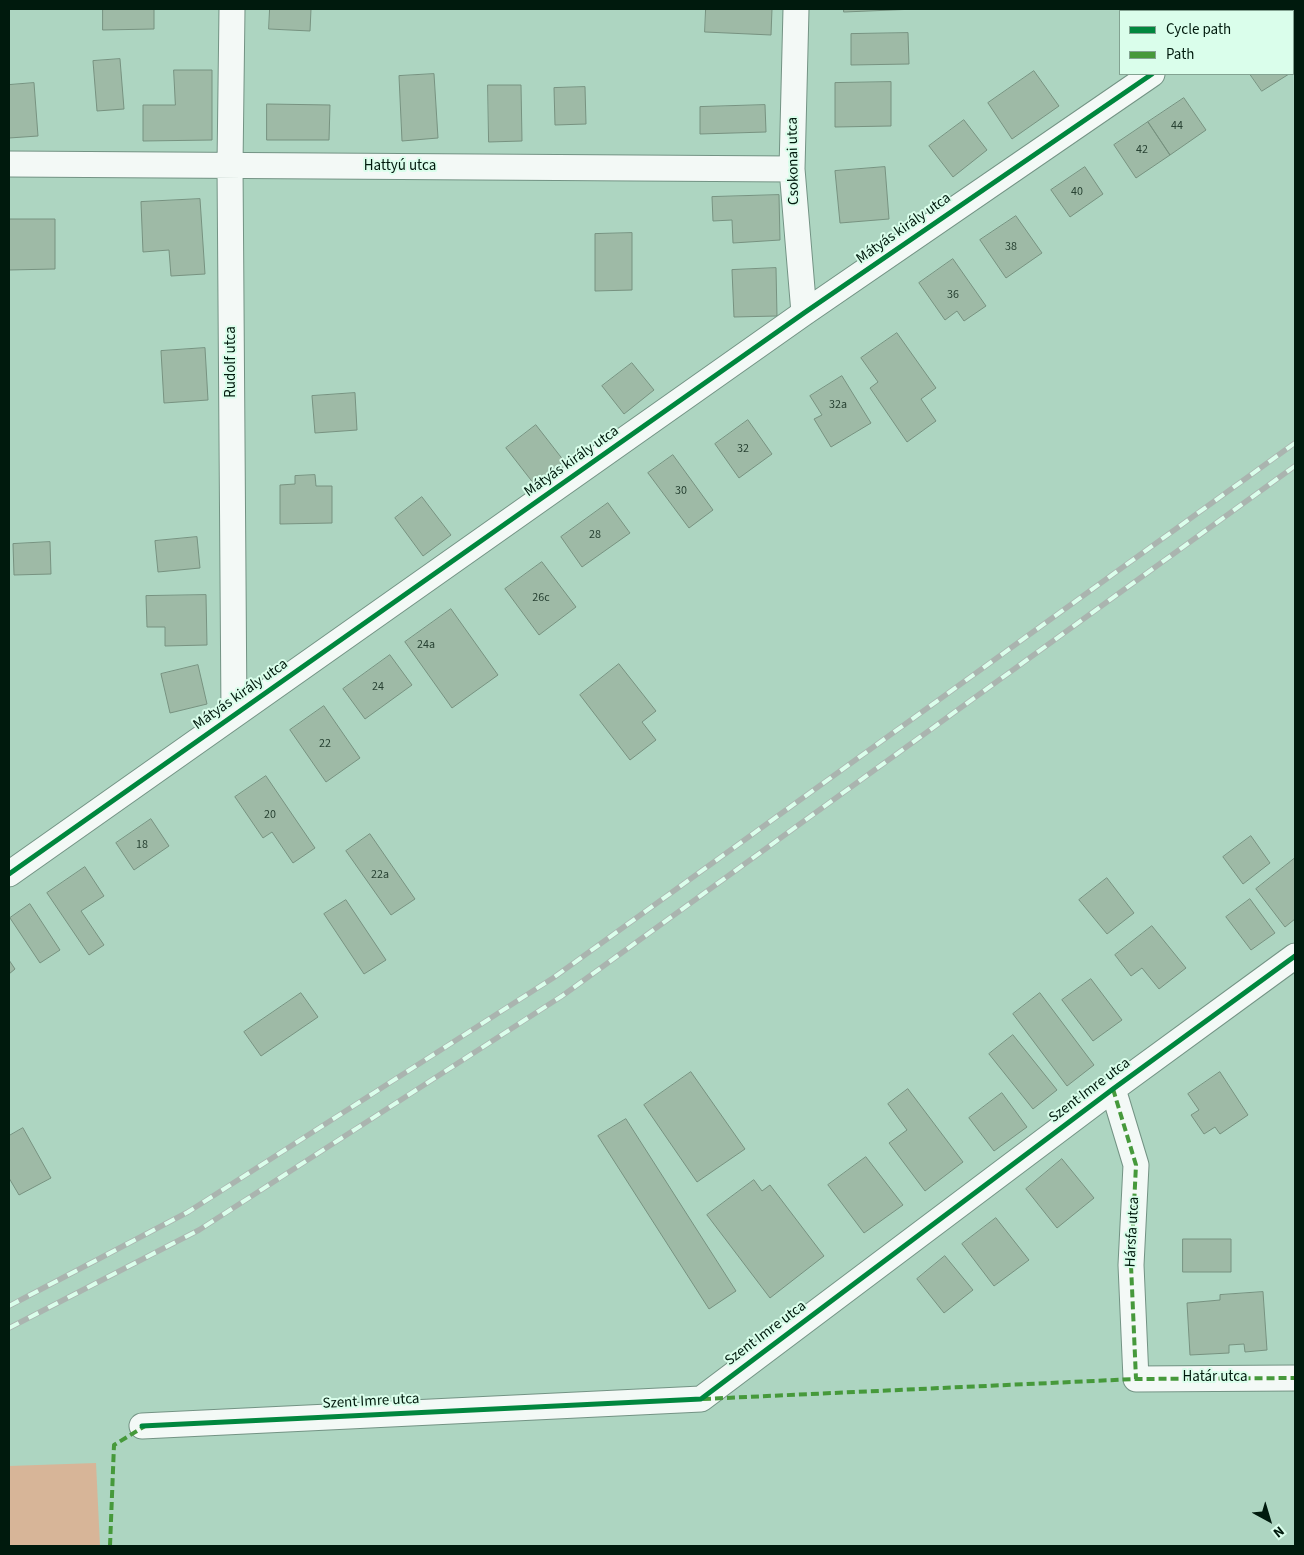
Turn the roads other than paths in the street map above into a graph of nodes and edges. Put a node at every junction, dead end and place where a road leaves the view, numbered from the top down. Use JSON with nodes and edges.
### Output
{"nodes":[{"id":1,"x":232,"y":9,"type":"edge"},
{"id":2,"x":796,"y":9,"type":"edge"},
{"id":3,"x":1151,"y":75,"type":"edge"},
{"id":4,"x":9,"y":164,"type":"edge"},
{"id":5,"x":230,"y":166,"type":"junction"},
{"id":6,"x":792,"y":169,"type":"junction"},
{"id":7,"x":804,"y":313,"type":"junction"},
{"id":8,"x":234,"y":715,"type":"junction"},
{"id":9,"x":9,"y":874,"type":"edge"},
{"id":10,"x":1295,"y":956,"type":"edge"},
{"id":11,"x":1113,"y":1089,"type":"junction"},
{"id":12,"x":1295,"y":1378,"type":"edge"},
{"id":13,"x":1136,"y":1379,"type":"joint"},
{"id":14,"x":142,"y":1426,"type":"dead end"}],
"edges":[{"from":1,"to":5,"type":"street","name":"Rudolf utca"},
{"from":2,"to":6,"type":"street","name":"Csokonai utca"},
{"from":3,"to":7,"type":"street","name":"Mátyás király utca"},
{"from":4,"to":5,"type":"street","name":"Hattyú utca"},
{"from":5,"to":6,"type":"street","name":"Hattyú utca"},
{"from":5,"to":8,"type":"street","name":"Rudolf utca"},
{"from":6,"to":7,"type":"street","name":"Csokonai utca"},
{"from":7,"to":8,"type":"street","name":"Mátyás király utca"},
{"from":8,"to":9,"type":"street","name":"Mátyás király utca"},
{"from":10,"to":11,"type":"street","name":"Szent Imre utca"},
{"from":11,"to":13,"type":"street","name":"Hársfa utca"},
{"from":11,"to":14,"type":"street","name":"Szent Imre utca"},
{"from":12,"to":13,"type":"street","name":"Határ utca"}]}
